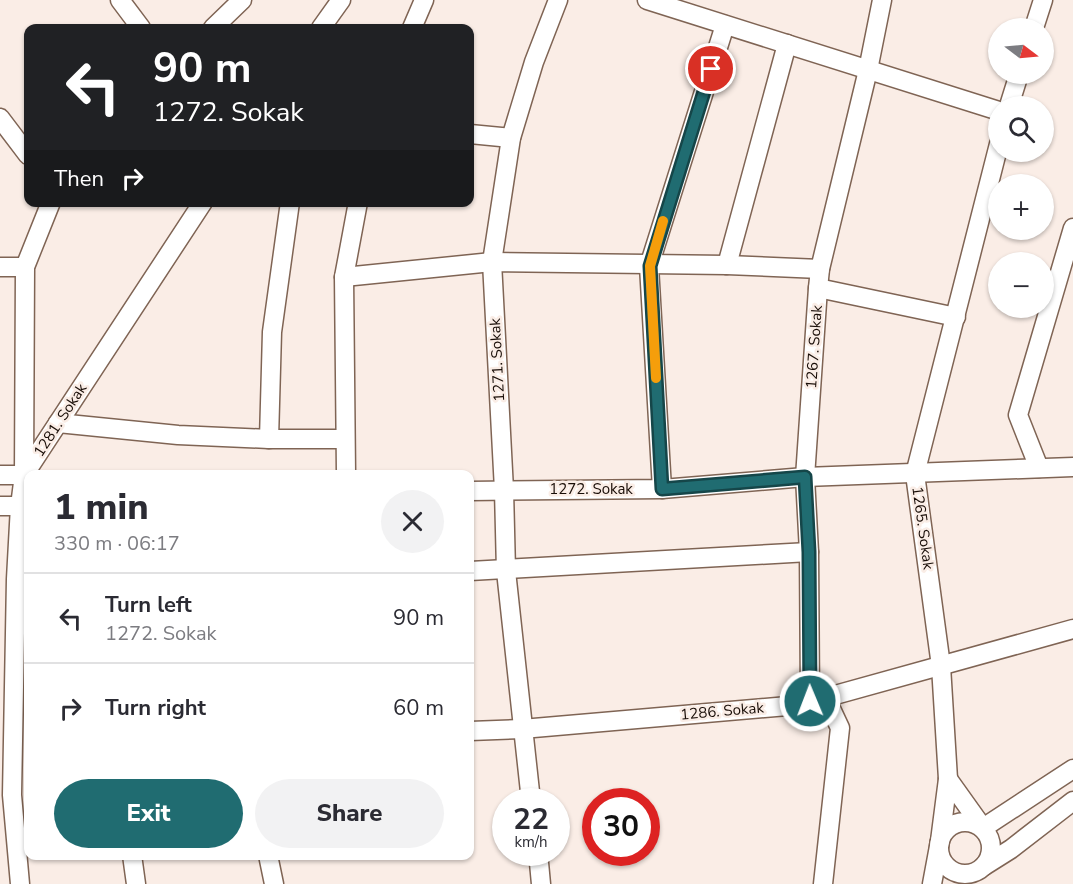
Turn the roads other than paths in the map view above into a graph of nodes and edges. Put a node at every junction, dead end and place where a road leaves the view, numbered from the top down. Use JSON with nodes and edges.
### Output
{"nodes":[{"id":1,"x":120,"y":0,"type":"edge"},
{"id":2,"x":242,"y":0,"type":"edge"},
{"id":3,"x":341,"y":0,"type":"edge"},
{"id":4,"x":424,"y":0,"type":"edge"},
{"id":5,"x":558,"y":0,"type":"edge"},
{"id":6,"x":882,"y":0,"type":"edge"},
{"id":7,"x":1043,"y":0,"type":"edge"},
{"id":8,"x":650,"y":1,"type":"edge"},
{"id":9,"x":1037,"y":18,"type":"edge"},
{"id":10,"x":138,"y":24,"type":"edge"},
{"id":11,"x":217,"y":24,"type":"edge"},
{"id":12,"x":324,"y":24,"type":"edge"},
{"id":13,"x":414,"y":24,"type":"edge"},
{"id":14,"x":725,"y":25,"type":"junction"},
{"id":15,"x":787,"y":44,"type":"junction"},
{"id":16,"x":868,"y":70,"type":"junction"},
{"id":17,"x":988,"y":108,"type":"edge"},
{"id":18,"x":0,"y":118,"type":"edge"},
{"id":19,"x":474,"y":134,"type":"edge"},
{"id":20,"x":511,"y":138,"type":"junction"},
{"id":21,"x":24,"y":150,"type":"edge"},
{"id":22,"x":995,"y":162,"type":"edge"},
{"id":23,"x":49,"y":207,"type":"edge"},
{"id":24,"x":200,"y":207,"type":"edge"},
{"id":25,"x":289,"y":207,"type":"edge"},
{"id":26,"x":357,"y":207,"type":"edge"},
{"id":27,"x":1073,"y":228,"type":"edge"},
{"id":28,"x":492,"y":262,"type":"junction"},
{"id":29,"x":727,"y":265,"type":"junction"},
{"id":30,"x":650,"y":266,"type":"junction"},
{"id":31,"x":0,"y":267,"type":"edge"},
{"id":32,"x":26,"y":267,"type":"junction"},
{"id":33,"x":820,"y":268,"type":"junction"},
{"id":34,"x":344,"y":277,"type":"junction"},
{"id":35,"x":818,"y":288,"type":"junction"},
{"id":36,"x":956,"y":317,"type":"junction"},
{"id":37,"x":58,"y":423,"type":"junction"},
{"id":38,"x":269,"y":439,"type":"junction"},
{"id":39,"x":344,"y":439,"type":"junction"},
{"id":40,"x":1073,"y":467,"type":"edge"},
{"id":41,"x":1039,"y":468,"type":"junction"},
{"id":42,"x":24,"y":470,"type":"edge"},
{"id":43,"x":27,"y":470,"type":"edge"},
{"id":44,"x":346,"y":470,"type":"edge"},
{"id":45,"x":915,"y":474,"type":"junction"},
{"id":46,"x":0,"y":475,"type":"edge"},
{"id":47,"x":24,"y":475,"type":"joint"},
{"id":48,"x":805,"y":477,"type":"junction"},
{"id":49,"x":662,"y":489,"type":"junction"},
{"id":50,"x":504,"y":490,"type":"junction"},
{"id":51,"x":474,"y":491,"type":"edge"},
{"id":52,"x":0,"y":506,"type":"edge"},
{"id":53,"x":20,"y":506,"type":"junction"},
{"id":54,"x":809,"y":552,"type":"junction"},
{"id":55,"x":474,"y":571,"type":"edge"},
{"id":56,"x":506,"y":571,"type":"junction"},
{"id":57,"x":22,"y":580,"type":"edge"},
{"id":58,"x":1073,"y":629,"type":"edge"},
{"id":59,"x":941,"y":666,"type":"junction"},
{"id":60,"x":818,"y":698,"type":"junction"},
{"id":61,"x":522,"y":729,"type":"junction"},
{"id":62,"x":474,"y":731,"type":"edge"},
{"id":63,"x":1073,"y":769,"type":"edge"},
{"id":64,"x":948,"y":779,"type":"junction"},
{"id":65,"x":529,"y":788,"type":"edge"},
{"id":66,"x":14,"y":795,"type":"edge"},
{"id":67,"x":1073,"y":801,"type":"edge"},
{"id":68,"x":983,"y":828,"type":"junction"},
{"id":69,"x":940,"y":841,"type":"junction"},
{"id":70,"x":133,"y":860,"type":"edge"},
{"id":71,"x":269,"y":860,"type":"edge"},
{"id":72,"x":539,"y":866,"type":"edge"},
{"id":73,"x":984,"y":866,"type":"junction"},
{"id":74,"x":20,"y":884,"type":"edge"},
{"id":75,"x":136,"y":884,"type":"edge"},
{"id":76,"x":274,"y":884,"type":"edge"},
{"id":77,"x":542,"y":884,"type":"edge"},
{"id":78,"x":823,"y":884,"type":"edge"},
{"id":79,"x":932,"y":884,"type":"edge"},
{"id":80,"x":975,"y":884,"type":"edge"}],
"edges":[{"from":1,"to":10,"type":"street"},
{"from":2,"to":11,"type":"street"},
{"from":3,"to":12,"type":"street"},
{"from":4,"to":13,"type":"street"},
{"from":5,"to":20,"type":"street","name":"1271. Sokak"},
{"from":6,"to":16,"type":"street","name":"1267. Sokak"},
{"from":7,"to":9,"type":"street"},
{"from":8,"to":14,"type":"street"},
{"from":14,"to":15,"type":"street"},
{"from":14,"to":30,"type":"street"},
{"from":15,"to":16,"type":"street"},
{"from":15,"to":29,"type":"street"},
{"from":16,"to":17,"type":"street"},
{"from":16,"to":33,"type":"street","name":"1267. Sokak"},
{"from":18,"to":21,"type":"street"},
{"from":19,"to":20,"type":"street"},
{"from":20,"to":28,"type":"street","name":"1271. Sokak"},
{"from":22,"to":36,"type":"street","name":"1265. Sokak"},
{"from":23,"to":32,"type":"street"},
{"from":24,"to":37,"type":"street","name":"1281. Sokak"},
{"from":25,"to":38,"type":"street"},
{"from":26,"to":34,"type":"street"},
{"from":27,"to":41,"type":"street"},
{"from":28,"to":30,"type":"street"},
{"from":28,"to":34,"type":"street"},
{"from":28,"to":50,"type":"street","name":"1271. Sokak"},
{"from":29,"to":30,"type":"street"},
{"from":29,"to":33,"type":"street"},
{"from":30,"to":49,"type":"street"},
{"from":31,"to":32,"type":"street"},
{"from":32,"to":42,"type":"street"},
{"from":33,"to":35,"type":"street","name":"1267. Sokak"},
{"from":34,"to":39,"type":"street"},
{"from":35,"to":36,"type":"street"},
{"from":35,"to":48,"type":"street","name":"1267. Sokak"},
{"from":36,"to":45,"type":"street","name":"1265. Sokak"},
{"from":37,"to":38,"type":"street"},
{"from":37,"to":43,"type":"street","name":"1281. Sokak"},
{"from":38,"to":39,"type":"street"},
{"from":39,"to":44,"type":"street"},
{"from":40,"to":41,"type":"street","name":"1272. Sokak"},
{"from":41,"to":45,"type":"street","name":"1272. Sokak"},
{"from":45,"to":48,"type":"street","name":"1272. Sokak"},
{"from":45,"to":59,"type":"street","name":"1265. Sokak"},
{"from":46,"to":47,"type":"street"},
{"from":47,"to":53,"type":"street","name":"1281. Sokak"},
{"from":48,"to":49,"type":"street","name":"1272. Sokak"},
{"from":48,"to":54,"type":"street","name":"1267. Sokak"},
{"from":49,"to":50,"type":"street","name":"1272. Sokak"},
{"from":50,"to":51,"type":"street","name":"1272. Sokak"},
{"from":50,"to":56,"type":"street","name":"1271. Sokak"},
{"from":52,"to":53,"type":"street"},
{"from":53,"to":57,"type":"street","name":"1281. Sokak"},
{"from":54,"to":56,"type":"street"},
{"from":54,"to":60,"type":"street","name":"1267. Sokak"},
{"from":55,"to":56,"type":"street"},
{"from":56,"to":61,"type":"street","name":"1271. Sokak"},
{"from":57,"to":66,"type":"street","name":"1281. Sokak"},
{"from":58,"to":59,"type":"street","name":"1286. Sokak"},
{"from":59,"to":60,"type":"street","name":"1286. Sokak"},
{"from":59,"to":64,"type":"street","name":"1265. Sokak"},
{"from":60,"to":61,"type":"street","name":"1286. Sokak"},
{"from":60,"to":78,"type":"street"},
{"from":61,"to":62,"type":"street","name":"1286. Sokak"},
{"from":61,"to":65,"type":"street","name":"1271. Sokak"},
{"from":63,"to":68,"type":"street"},
{"from":64,"to":68,"type":"street"},
{"from":64,"to":69,"type":"street","name":"1265. Sokak"},
{"from":66,"to":74,"type":"street","name":"1281. Sokak"},
{"from":67,"to":73,"type":"street"},
{"from":68,"to":69,"type":"street"},
{"from":68,"to":73,"type":"street"},
{"from":69,"to":73,"type":"street"},
{"from":69,"to":79,"type":"street","name":"1265. Sokak"},
{"from":70,"to":75,"type":"street"},
{"from":71,"to":76,"type":"street"},
{"from":72,"to":77,"type":"street"},
{"from":73,"to":80,"type":"street"}]}
